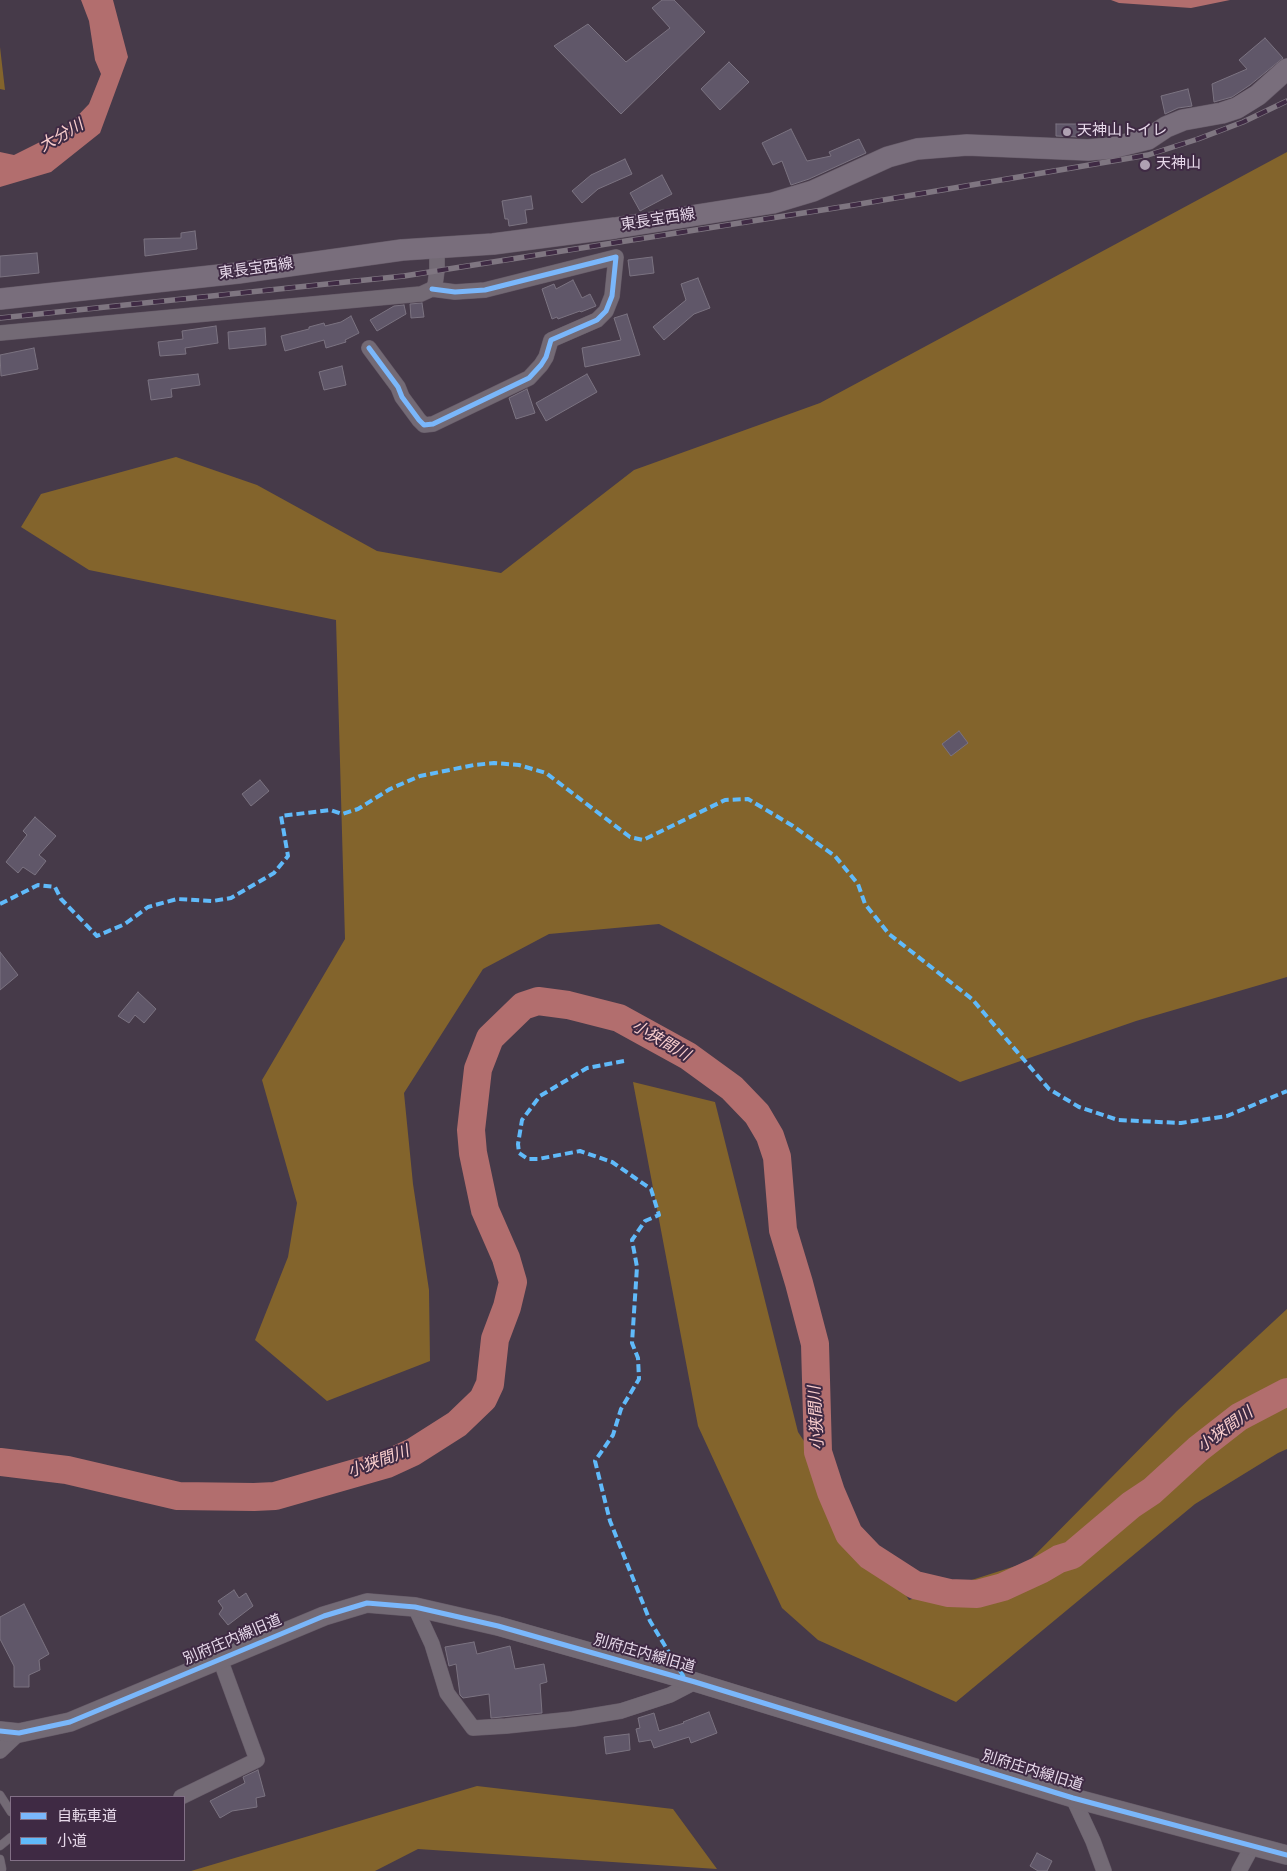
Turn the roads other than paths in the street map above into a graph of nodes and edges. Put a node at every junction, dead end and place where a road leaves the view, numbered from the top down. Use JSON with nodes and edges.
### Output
{"nodes":[{"id":1,"x":1287,"y":69,"type":"edge"},
{"id":2,"x":437,"y":248,"type":"junction"},
{"id":3,"x":432,"y":289,"type":"junction"},
{"id":4,"x":0,"y":300,"type":"edge"},
{"id":5,"x":0,"y":333,"type":"edge"},
{"id":6,"x":369,"y":348,"type":"dead end"},
{"id":7,"x":416,"y":1607,"type":"junction"},
{"id":8,"x":220,"y":1659,"type":"junction"},
{"id":9,"x":695,"y":1682,"type":"junction"},
{"id":10,"x":0,"y":1731,"type":"edge"},
{"id":11,"x":20,"y":1733,"type":"junction"},
{"id":12,"x":0,"y":1751,"type":"edge"},
{"id":13,"x":0,"y":1795,"type":"edge"},
{"id":14,"x":183,"y":1796,"type":"edge"},
{"id":15,"x":1073,"y":1798,"type":"junction"},
{"id":16,"x":10,"y":1810,"type":"edge"},
{"id":17,"x":10,"y":1837,"type":"edge"},
{"id":18,"x":1253,"y":1845,"type":"junction"},
{"id":19,"x":0,"y":1846,"type":"edge"},
{"id":20,"x":1287,"y":1855,"type":"edge"},
{"id":21,"x":0,"y":1859,"type":"edge"},
{"id":22,"x":2,"y":1869,"type":"dead end"},
{"id":23,"x":1104,"y":1871,"type":"edge"},
{"id":24,"x":1239,"y":1871,"type":"edge"}],
"edges":[{"from":1,"to":2,"type":"main road","name":"東長宝西線"},
{"from":2,"to":3,"type":"street"},
{"from":2,"to":4,"type":"main road","name":"東長宝西線"},
{"from":3,"to":5,"type":"street"},
{"from":3,"to":6,"type":"street"},
{"from":7,"to":8,"type":"street","name":"別府庄内線旧道"},
{"from":7,"to":9,"type":"street","name":"別府庄内線旧道"},
{"from":7,"to":9,"type":"street"},
{"from":8,"to":11,"type":"street","name":"別府庄内線旧道"},
{"from":8,"to":14,"type":"street"},
{"from":9,"to":15,"type":"street","name":"別府庄内線旧道"},
{"from":10,"to":11,"type":"street","name":"別府庄内線旧道"},
{"from":11,"to":12,"type":"street"},
{"from":13,"to":16,"type":"lane"},
{"from":15,"to":18,"type":"street","name":"別府庄内線旧道"},
{"from":15,"to":23,"type":"street"},
{"from":17,"to":19,"type":"lane"},
{"from":18,"to":20,"type":"street","name":"別府庄内線旧道"},
{"from":18,"to":24,"type":"street"},
{"from":21,"to":22,"type":"lane"}]}
